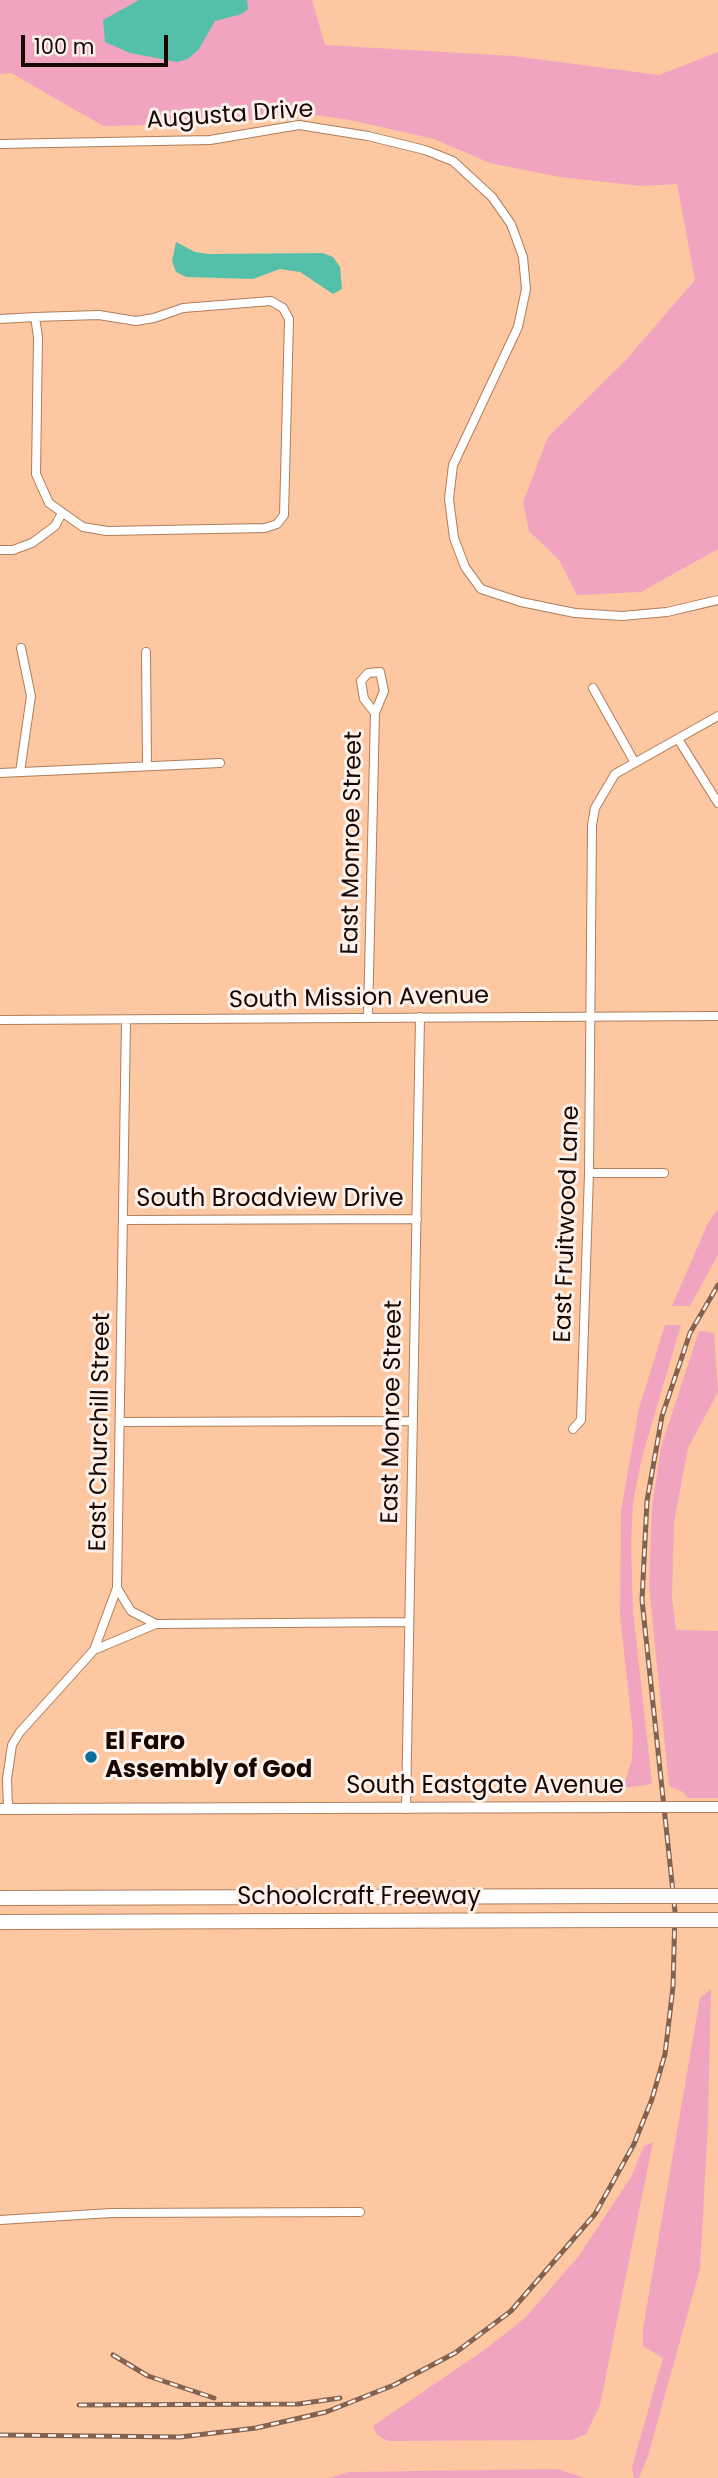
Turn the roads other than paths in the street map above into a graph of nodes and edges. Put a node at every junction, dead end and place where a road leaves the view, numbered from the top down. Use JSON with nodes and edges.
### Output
{"nodes":[{"id":1,"x":0,"y":144,"type":"edge"},
{"id":2,"x":34,"y":317,"type":"junction"},
{"id":3,"x":0,"y":319,"type":"edge"},
{"id":4,"x":62,"y":513,"type":"junction"},
{"id":5,"x":0,"y":550,"type":"edge"},
{"id":6,"x":718,"y":600,"type":"edge"},
{"id":7,"x":22,"y":648,"type":"dead end"},
{"id":8,"x":146,"y":652,"type":"dead end"},
{"id":9,"x":593,"y":688,"type":"dead end"},
{"id":10,"x":375,"y":713,"type":"junction"},
{"id":11,"x":718,"y":716,"type":"edge"},
{"id":12,"x":678,"y":739,"type":"junction"},
{"id":13,"x":220,"y":762,"type":"dead end"},
{"id":14,"x":635,"y":763,"type":"junction"},
{"id":15,"x":147,"y":766,"type":"junction"},
{"id":16,"x":20,"y":772,"type":"junction"},
{"id":17,"x":0,"y":773,"type":"edge"},
{"id":18,"x":718,"y":803,"type":"edge"},
{"id":19,"x":592,"y":1016,"type":"junction"},
{"id":20,"x":718,"y":1016,"type":"edge"},
{"id":21,"x":368,"y":1017,"type":"junction"},
{"id":22,"x":420,"y":1017,"type":"junction"},
{"id":23,"x":0,"y":1020,"type":"edge"},
{"id":24,"x":127,"y":1021,"type":"junction"},
{"id":25,"x":664,"y":1173,"type":"dead end"},
{"id":26,"x":589,"y":1174,"type":"junction"},
{"id":27,"x":417,"y":1219,"type":"junction"},
{"id":28,"x":124,"y":1220,"type":"junction"},
{"id":29,"x":412,"y":1421,"type":"junction"},
{"id":30,"x":122,"y":1422,"type":"junction"},
{"id":31,"x":573,"y":1429,"type":"dead end"},
{"id":32,"x":117,"y":1588,"type":"junction"},
{"id":33,"x":408,"y":1622,"type":"junction"},
{"id":34,"x":156,"y":1624,"type":"junction"},
{"id":35,"x":94,"y":1650,"type":"junction"},
{"id":36,"x":718,"y":1807,"type":"edge"},
{"id":37,"x":4,"y":1809,"type":"edge"},
{"id":38,"x":406,"y":1809,"type":"junction"},
{"id":39,"x":718,"y":1896,"type":"edge"},
{"id":40,"x":0,"y":1898,"type":"edge"},
{"id":41,"x":718,"y":1920,"type":"edge"},
{"id":42,"x":0,"y":1922,"type":"edge"},
{"id":43,"x":360,"y":2212,"type":"dead end"},
{"id":44,"x":0,"y":2220,"type":"edge"}],
"edges":[{"from":1,"to":6,"type":"street","name":"Augusta Drive"},
{"from":2,"to":3,"type":"street"},
{"from":2,"to":4,"type":"street"},
{"from":2,"to":4,"type":"street"},
{"from":4,"to":5,"type":"street"},
{"from":7,"to":16,"type":"street"},
{"from":8,"to":15,"type":"street"},
{"from":9,"to":14,"type":"street"},
{"from":10,"to":10,"type":"street","name":"East Monroe Street"},
{"from":10,"to":21,"type":"street","name":"East Monroe Street"},
{"from":11,"to":12,"type":"street","name":"East Fruitwood Lane"},
{"from":12,"to":14,"type":"street","name":"East Fruitwood Lane"},
{"from":12,"to":18,"type":"street"},
{"from":13,"to":15,"type":"street"},
{"from":14,"to":19,"type":"street","name":"East Fruitwood Lane"},
{"from":15,"to":16,"type":"street"},
{"from":16,"to":17,"type":"street"},
{"from":19,"to":20,"type":"street","name":"South Mission Avenue"},
{"from":19,"to":22,"type":"street","name":"South Mission Avenue"},
{"from":19,"to":26,"type":"street","name":"East Fruitwood Lane"},
{"from":21,"to":22,"type":"street","name":"South Mission Avenue"},
{"from":21,"to":24,"type":"street","name":"South Mission Avenue"},
{"from":22,"to":27,"type":"street","name":"East Monroe Street"},
{"from":23,"to":24,"type":"street","name":"South Mission Avenue"},
{"from":24,"to":28,"type":"street","name":"East Churchill Street"},
{"from":25,"to":26,"type":"street"},
{"from":26,"to":31,"type":"street","name":"East Fruitwood Lane"},
{"from":27,"to":28,"type":"street","name":"South Broadview Drive"},
{"from":27,"to":29,"type":"street","name":"East Monroe Street"},
{"from":28,"to":30,"type":"street","name":"East Churchill Street"},
{"from":29,"to":30,"type":"street"},
{"from":29,"to":33,"type":"street","name":"East Monroe Street"},
{"from":30,"to":32,"type":"street","name":"East Churchill Street"},
{"from":32,"to":34,"type":"street"},
{"from":32,"to":35,"type":"street","name":"East Churchill Street"},
{"from":33,"to":34,"type":"street"},
{"from":33,"to":38,"type":"street","name":"East Monroe Street"},
{"from":34,"to":35,"type":"street"},
{"from":35,"to":37,"type":"street","name":"East Churchill Street"},
{"from":36,"to":38,"type":"street","name":"South Eastgate Avenue","bridge":true},
{"from":37,"to":38,"type":"street","name":"South Eastgate Avenue"},
{"from":39,"to":40,"type":"highway","name":"Schoolcraft Freeway","bridge":true},
{"from":41,"to":42,"type":"highway","name":"Schoolcraft Freeway","bridge":true},
{"from":43,"to":44,"type":"street"}]}
